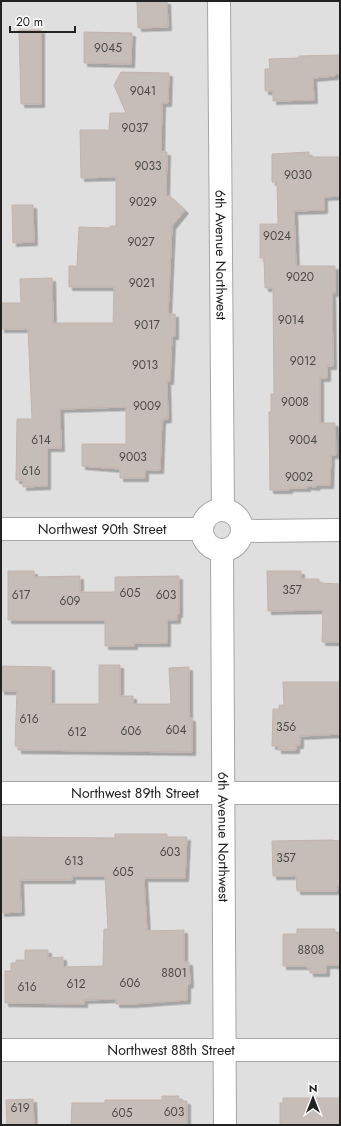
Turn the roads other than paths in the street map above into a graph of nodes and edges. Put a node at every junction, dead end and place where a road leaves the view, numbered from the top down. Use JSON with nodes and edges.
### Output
{"nodes":[{"id":1,"x":219,"y":1,"type":"edge"},
{"id":2,"x":224,"y":510,"type":"junction"},
{"id":3,"x":1,"y":528,"type":"edge"},
{"id":4,"x":202,"y":528,"type":"junction"},
{"id":5,"x":340,"y":530,"type":"edge"},
{"id":6,"x":242,"y":531,"type":"junction"},
{"id":7,"x":222,"y":550,"type":"junction"},
{"id":8,"x":1,"y":793,"type":"edge"},
{"id":9,"x":224,"y":793,"type":"junction"},
{"id":10,"x":340,"y":793,"type":"edge"},
{"id":11,"x":1,"y":1050,"type":"edge"},
{"id":12,"x":340,"y":1050,"type":"edge"},
{"id":13,"x":224,"y":1051,"type":"junction"},
{"id":14,"x":225,"y":1125,"type":"edge"}],
"edges":[{"from":1,"to":2,"type":"street","name":"6th Avenue Northwest"},
{"from":2,"to":4,"type":"street"},
{"from":2,"to":6,"type":"street"},
{"from":3,"to":4,"type":"street","name":"Northwest 90th Street"},
{"from":4,"to":7,"type":"street"},
{"from":5,"to":6,"type":"street"},
{"from":6,"to":7,"type":"street"},
{"from":7,"to":9,"type":"street","name":"6th Avenue Northwest"},
{"from":8,"to":9,"type":"street","name":"Northwest 89th Street"},
{"from":9,"to":10,"type":"street","name":"Northwest 89th Street"},
{"from":9,"to":13,"type":"street","name":"6th Avenue Northwest"},
{"from":11,"to":13,"type":"street","name":"Northwest 88th Street"},
{"from":12,"to":13,"type":"street","name":"Northwest 88th Street"},
{"from":13,"to":14,"type":"street","name":"6th Avenue Northwest"}]}
